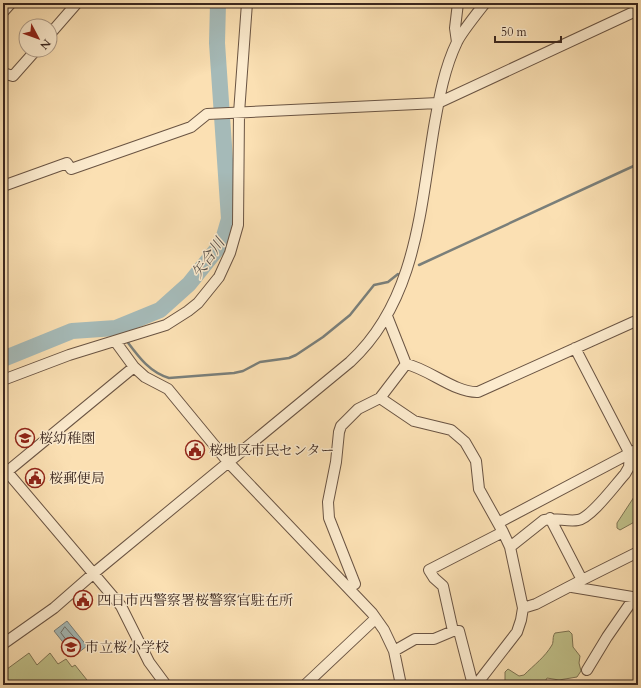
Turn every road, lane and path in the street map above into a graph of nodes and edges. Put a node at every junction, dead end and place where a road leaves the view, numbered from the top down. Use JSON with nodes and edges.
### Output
{"nodes":[{"id":1,"x":11,"y":3,"type":"edge"},
{"id":2,"x":77,"y":3,"type":"edge"},
{"id":3,"x":247,"y":3,"type":"edge"},
{"id":4,"x":458,"y":3,"type":"edge"},
{"id":5,"x":485,"y":3,"type":"edge"},
{"id":6,"x":638,"y":10,"type":"edge"},
{"id":7,"x":3,"y":12,"type":"edge"},
{"id":8,"x":58,"y":25,"type":"edge"},
{"id":9,"x":457,"y":42,"type":"junction"},
{"id":10,"x":29,"y":58,"type":"edge"},
{"id":11,"x":3,"y":73,"type":"edge"},
{"id":12,"x":438,"y":103,"type":"junction"},
{"id":13,"x":236,"y":113,"type":"junction"},
{"id":14,"x":3,"y":186,"type":"edge"},
{"id":15,"x":387,"y":316,"type":"junction"},
{"id":16,"x":638,"y":320,"type":"edge"},
{"id":17,"x":117,"y":340,"type":"junction"},
{"id":18,"x":575,"y":348,"type":"junction"},
{"id":19,"x":406,"y":364,"type":"junction"},
{"id":20,"x":134,"y":367,"type":"junction"},
{"id":21,"x":3,"y":380,"type":"edge"},
{"id":22,"x":380,"y":398,"type":"junction"},
{"id":23,"x":634,"y":451,"type":"edge"},
{"id":24,"x":229,"y":463,"type":"junction"},
{"id":25,"x":4,"y":471,"type":"edge"},
{"id":26,"x":550,"y":518,"type":"junction"},
{"id":27,"x":501,"y":528,"type":"junction"},
{"id":28,"x":510,"y":547,"type":"junction"},
{"id":29,"x":638,"y":552,"type":"edge"},
{"id":30,"x":94,"y":573,"type":"junction"},
{"id":31,"x":582,"y":580,"type":"junction"},
{"id":32,"x":355,"y":584,"type":"dead end"},
{"id":33,"x":572,"y":586,"type":"junction"},
{"id":34,"x":636,"y":598,"type":"edge"},
{"id":35,"x":523,"y":608,"type":"junction"},
{"id":36,"x":375,"y":619,"type":"junction"},
{"id":37,"x":453,"y":631,"type":"junction"},
{"id":38,"x":3,"y":644,"type":"edge"},
{"id":39,"x":394,"y":651,"type":"junction"},
{"id":40,"x":587,"y":670,"type":"dead end"},
{"id":41,"x":166,"y":685,"type":"edge"},
{"id":42,"x":305,"y":685,"type":"edge"},
{"id":43,"x":401,"y":685,"type":"edge"},
{"id":44,"x":475,"y":685,"type":"edge"}],
"edges":[{"from":1,"to":7,"type":"street"},
{"from":2,"to":8,"type":"street"},
{"from":3,"to":13,"type":"street"},
{"from":4,"to":9,"type":"street"},
{"from":5,"to":9,"type":"street"},
{"from":6,"to":12,"type":"street"},
{"from":9,"to":12,"type":"street"},
{"from":10,"to":11,"type":"street"},
{"from":12,"to":13,"type":"street"},
{"from":12,"to":15,"type":"street"},
{"from":13,"to":14,"type":"street"},
{"from":13,"to":17,"type":"street"},
{"from":15,"to":19,"type":"street"},
{"from":15,"to":24,"type":"street"},
{"from":16,"to":18,"type":"street"},
{"from":17,"to":20,"type":"street"},
{"from":17,"to":21,"type":"street"},
{"from":18,"to":19,"type":"street"},
{"from":18,"to":23,"type":"street"},
{"from":19,"to":22,"type":"street"},
{"from":20,"to":24,"type":"street"},
{"from":20,"to":25,"type":"street"},
{"from":22,"to":27,"type":"street"},
{"from":22,"to":32,"type":"street"},
{"from":23,"to":26,"type":"street"},
{"from":23,"to":27,"type":"street"},
{"from":24,"to":30,"type":"street"},
{"from":24,"to":36,"type":"street"},
{"from":25,"to":30,"type":"street"},
{"from":26,"to":28,"type":"street"},
{"from":26,"to":31,"type":"street"},
{"from":27,"to":28,"type":"street"},
{"from":27,"to":37,"type":"street"},
{"from":28,"to":35,"type":"street"},
{"from":29,"to":31,"type":"street"},
{"from":30,"to":38,"type":"street"},
{"from":30,"to":41,"type":"street"},
{"from":31,"to":33,"type":"street"},
{"from":33,"to":34,"type":"street"},
{"from":33,"to":35,"type":"street"},
{"from":34,"to":40,"type":"street"},
{"from":35,"to":44,"type":"street"},
{"from":36,"to":39,"type":"street"},
{"from":36,"to":42,"type":"street"},
{"from":37,"to":39,"type":"street"},
{"from":37,"to":44,"type":"street"},
{"from":39,"to":43,"type":"street"}]}
